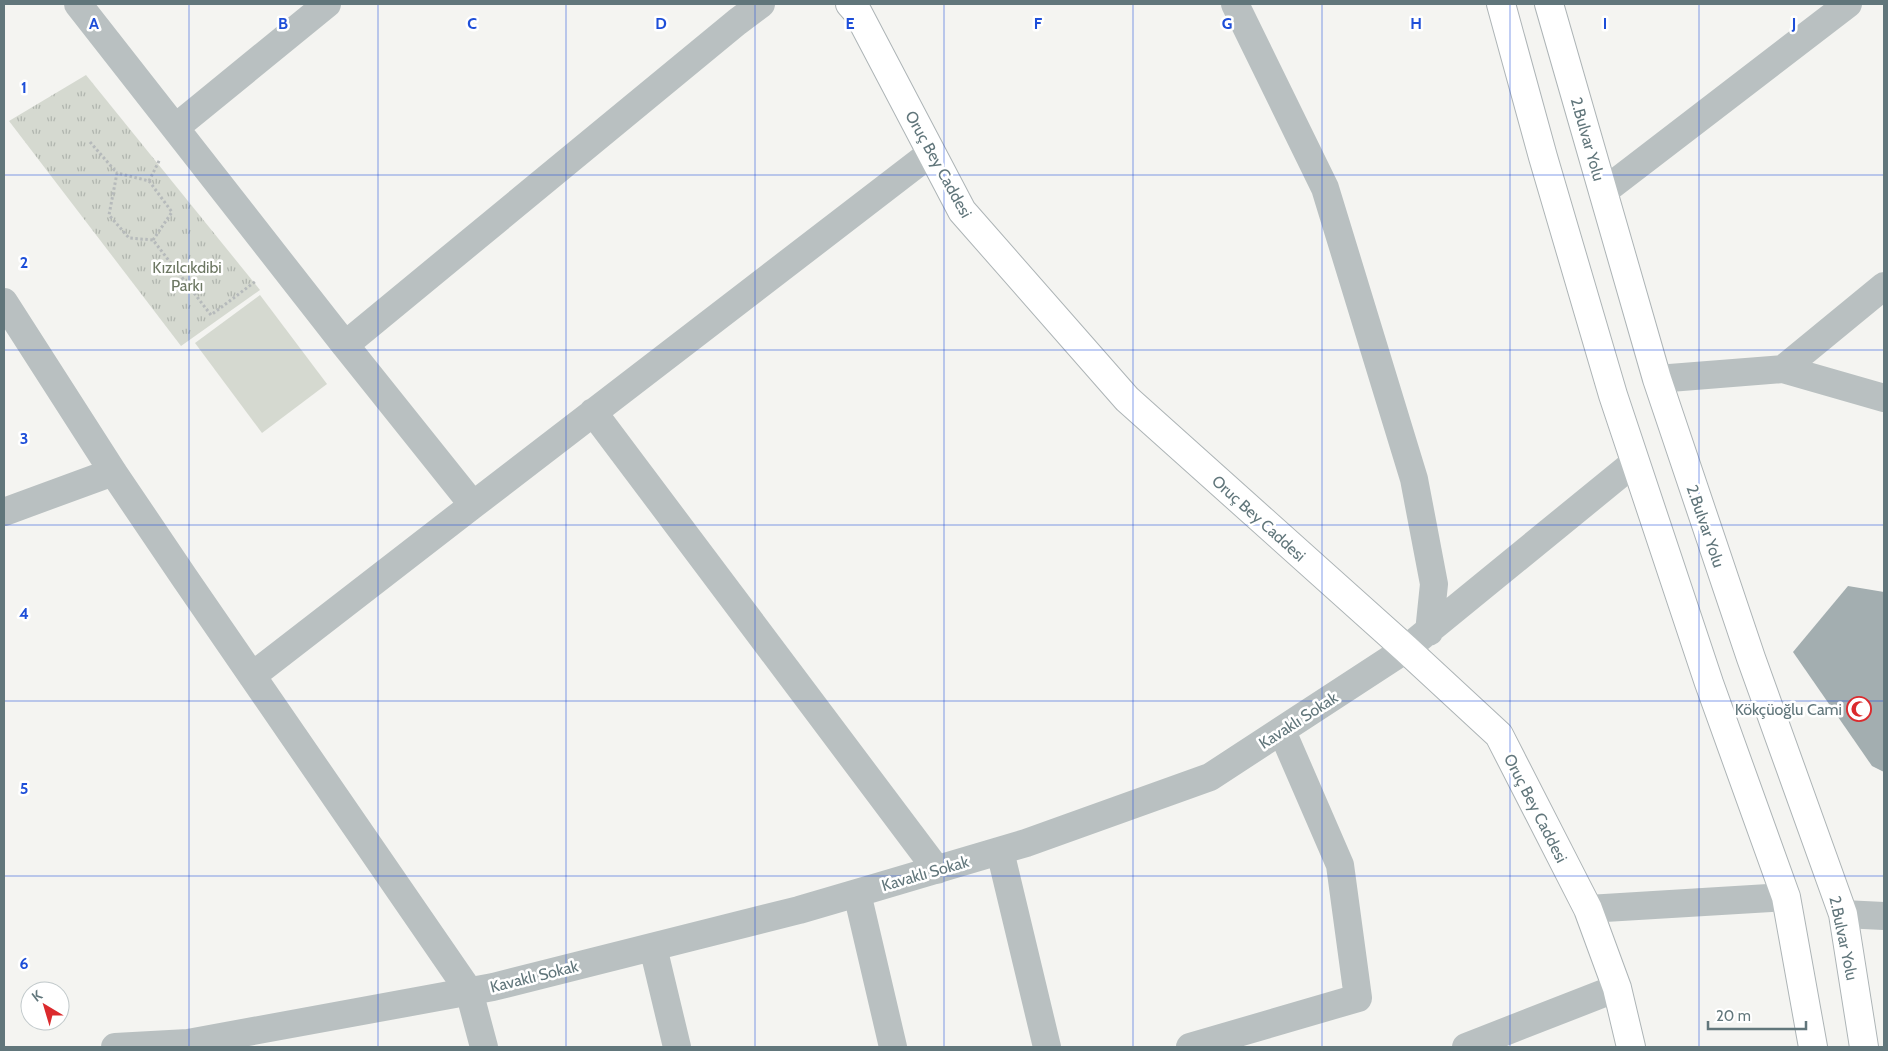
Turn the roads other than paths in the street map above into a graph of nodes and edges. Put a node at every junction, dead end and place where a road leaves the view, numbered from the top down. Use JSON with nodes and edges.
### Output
{"nodes":[{"id":1,"x":78,"y":4,"type":"edge"},
{"id":2,"x":327,"y":4,"type":"edge"},
{"id":3,"x":761,"y":4,"type":"edge"},
{"id":4,"x":850,"y":4,"type":"edge"},
{"id":5,"x":1235,"y":4,"type":"edge"},
{"id":6,"x":1502,"y":4,"type":"edge"},
{"id":7,"x":1549,"y":4,"type":"edge"},
{"id":8,"x":1840,"y":6,"type":"edge"},
{"id":9,"x":176,"y":128,"type":"junction"},
{"id":10,"x":931,"y":153,"type":"junction"},
{"id":11,"x":1603,"y":192,"type":"junction"},
{"id":12,"x":1884,"y":286,"type":"edge"},
{"id":13,"x":4,"y":302,"type":"edge"},
{"id":14,"x":345,"y":345,"type":"junction"},
{"id":15,"x":1783,"y":369,"type":"junction"},
{"id":16,"x":1657,"y":379,"type":"junction"},
{"id":17,"x":1884,"y":398,"type":"edge"},
{"id":18,"x":593,"y":412,"type":"junction"},
{"id":19,"x":1635,"y":462,"type":"junction"},
{"id":20,"x":113,"y":472,"type":"junction"},
{"id":21,"x":473,"y":505,"type":"junction"},
{"id":22,"x":4,"y":512,"type":"edge"},
{"id":23,"x":1429,"y":632,"type":"junction"},
{"id":24,"x":1406,"y":649,"type":"junction"},
{"id":25,"x":252,"y":676,"type":"junction"},
{"id":26,"x":1282,"y":731,"type":"junction"},
{"id":27,"x":1000,"y":851,"type":"junction"},
{"id":28,"x":936,"y":870,"type":"junction"},
{"id":29,"x":858,"y":893,"type":"junction"},
{"id":30,"x":1786,"y":897,"type":"junction"},
{"id":31,"x":1588,"y":909,"type":"junction"},
{"id":32,"x":1843,"y":914,"type":"junction"},
{"id":33,"x":1884,"y":916,"type":"edge"},
{"id":34,"x":653,"y":947,"type":"junction"},
{"id":35,"x":1617,"y":988,"type":"junction"},
{"id":36,"x":469,"y":991,"type":"junction"},
{"id":37,"x":281,"y":1037,"type":"edge"},
{"id":38,"x":116,"y":1047,"type":"edge"},
{"id":39,"x":484,"y":1047,"type":"edge"},
{"id":40,"x":677,"y":1047,"type":"edge"},
{"id":41,"x":893,"y":1047,"type":"edge"},
{"id":42,"x":1047,"y":1047,"type":"edge"},
{"id":43,"x":1190,"y":1047,"type":"edge"},
{"id":44,"x":1466,"y":1047,"type":"edge"},
{"id":45,"x":1631,"y":1047,"type":"edge"},
{"id":46,"x":1814,"y":1047,"type":"edge"},
{"id":47,"x":1864,"y":1047,"type":"edge"}],
"edges":[{"from":1,"to":9,"type":"street"},
{"from":2,"to":9,"type":"street"},
{"from":3,"to":14,"type":"street"},
{"from":4,"to":10,"type":"main road","name":"Oruç Bey Caddesi"},
{"from":5,"to":23,"type":"street"},
{"from":6,"to":19,"type":"main road"},
{"from":7,"to":11,"type":"main road","name":"2.Bulvar Yolu"},
{"from":8,"to":11,"type":"street"},
{"from":9,"to":14,"type":"street"},
{"from":10,"to":18,"type":"street"},
{"from":10,"to":24,"type":"main road","name":"Oruç Bey Caddesi"},
{"from":11,"to":16,"type":"main road","name":"2.Bulvar Yolu"},
{"from":12,"to":15,"type":"street"},
{"from":13,"to":20,"type":"street"},
{"from":14,"to":21,"type":"street"},
{"from":15,"to":16,"type":"street"},
{"from":15,"to":17,"type":"street"},
{"from":16,"to":32,"type":"main road","name":"2.Bulvar Yolu"},
{"from":18,"to":21,"type":"street"},
{"from":18,"to":28,"type":"street"},
{"from":19,"to":23,"type":"street","name":"Kavaklı Sokak"},
{"from":19,"to":30,"type":"main road"},
{"from":20,"to":22,"type":"street"},
{"from":20,"to":25,"type":"street"},
{"from":21,"to":25,"type":"street"},
{"from":23,"to":24,"type":"street","name":"Kavaklı Sokak"},
{"from":24,"to":26,"type":"street","name":"Kavaklı Sokak"},
{"from":24,"to":31,"type":"main road","name":"Oruç Bey Caddesi"},
{"from":25,"to":36,"type":"street"},
{"from":26,"to":27,"type":"street","name":"Kavaklı Sokak"},
{"from":26,"to":43,"type":"street"},
{"from":27,"to":28,"type":"street","name":"Kavaklı Sokak"},
{"from":27,"to":42,"type":"street"},
{"from":28,"to":29,"type":"street","name":"Kavaklı Sokak"},
{"from":29,"to":34,"type":"street","name":"Kavaklı Sokak"},
{"from":29,"to":41,"type":"street"},
{"from":30,"to":31,"type":"street"},
{"from":30,"to":46,"type":"main road"},
{"from":31,"to":35,"type":"main road","name":"Oruç Bey Caddesi"},
{"from":32,"to":33,"type":"street"},
{"from":32,"to":47,"type":"main road","name":"2.Bulvar Yolu"},
{"from":34,"to":36,"type":"street","name":"Kavaklı Sokak"},
{"from":34,"to":40,"type":"street"},
{"from":35,"to":44,"type":"street"},
{"from":35,"to":45,"type":"main road","name":"Oruç Bey Caddesi"},
{"from":36,"to":37,"type":"street","name":"Kavaklı Sokak"},
{"from":36,"to":39,"type":"street"},
{"from":37,"to":38,"type":"street","name":"Kavaklı Sokak"}]}
